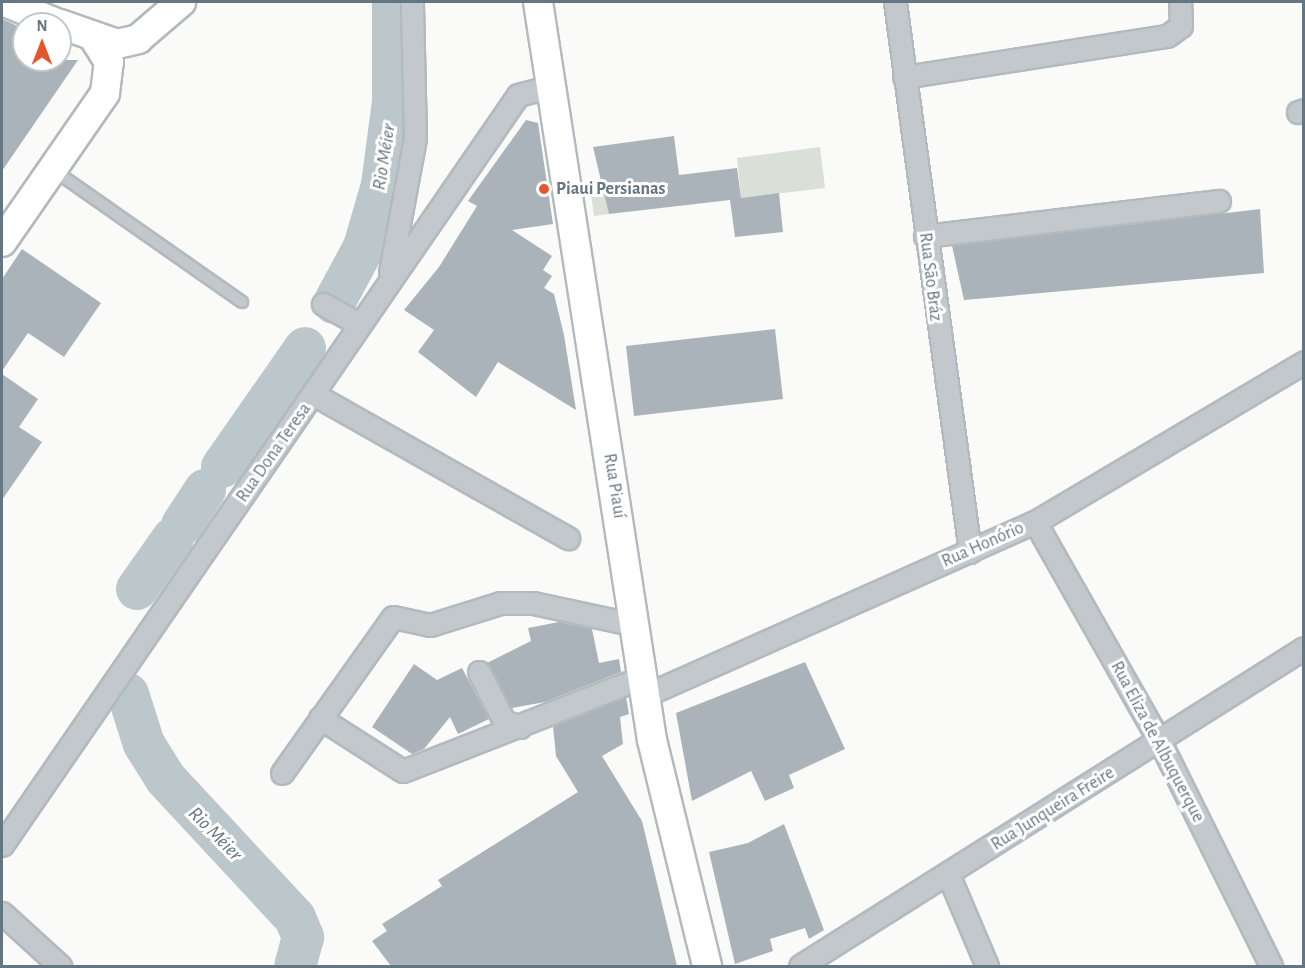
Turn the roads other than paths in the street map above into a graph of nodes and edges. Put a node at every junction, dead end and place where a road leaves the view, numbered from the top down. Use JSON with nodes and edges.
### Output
{"nodes":[{"id":1,"x":5,"y":2,"type":"edge"},
{"id":2,"x":181,"y":2,"type":"edge"},
{"id":3,"x":412,"y":2,"type":"edge"},
{"id":4,"x":538,"y":2,"type":"edge"},
{"id":5,"x":895,"y":2,"type":"edge"},
{"id":6,"x":1180,"y":2,"type":"edge"},
{"id":7,"x":30,"y":12,"type":"edge"},
{"id":8,"x":72,"y":29,"type":"edge"},
{"id":9,"x":94,"y":38,"type":"junction"},
{"id":10,"x":904,"y":77,"type":"junction"},
{"id":11,"x":554,"y":102,"type":"junction"},
{"id":12,"x":52,"y":169,"type":"junction"},
{"id":13,"x":1219,"y":201,"type":"dead end"},
{"id":14,"x":925,"y":236,"type":"junction"},
{"id":15,"x":2,"y":242,"type":"edge"},
{"id":16,"x":388,"y":282,"type":"junction"},
{"id":17,"x":242,"y":302,"type":"dead end"},
{"id":18,"x":331,"y":309,"type":"dead end"},
{"id":19,"x":359,"y":324,"type":"junction"},
{"id":20,"x":1304,"y":362,"type":"edge"},
{"id":21,"x":315,"y":395,"type":"junction"},
{"id":22,"x":1035,"y":522,"type":"junction"},
{"id":23,"x":568,"y":538,"type":"dead end"},
{"id":24,"x":970,"y":552,"type":"junction"},
{"id":25,"x":636,"y":625,"type":"junction"},
{"id":26,"x":1304,"y":648,"type":"edge"},
{"id":27,"x":479,"y":672,"type":"dead end"},
{"id":28,"x":645,"y":686,"type":"junction"},
{"id":29,"x":320,"y":717,"type":"junction"},
{"id":30,"x":520,"y":728,"type":"junction"},
{"id":31,"x":1160,"y":742,"type":"junction"},
{"id":32,"x":282,"y":773,"type":"dead end"},
{"id":33,"x":2,"y":845,"type":"edge"},
{"id":34,"x":948,"y":874,"type":"junction"},
{"id":35,"x":2,"y":914,"type":"edge"},
{"id":36,"x":60,"y":966,"type":"edge"},
{"id":37,"x":707,"y":966,"type":"edge"},
{"id":38,"x":800,"y":966,"type":"edge"},
{"id":39,"x":987,"y":966,"type":"edge"},
{"id":40,"x":1271,"y":966,"type":"edge"}],
"edges":[{"from":1,"to":7,"type":"street"},
{"from":2,"to":9,"type":"street"},
{"from":3,"to":16,"type":"street"},
{"from":4,"to":11,"type":"street","name":"Rua Piauí"},
{"from":5,"to":10,"type":"street","name":"Rua São Bráz"},
{"from":6,"to":10,"type":"street"},
{"from":8,"to":9,"type":"street"},
{"from":9,"to":12,"type":"street"},
{"from":10,"to":14,"type":"street","name":"Rua São Bráz"},
{"from":11,"to":16,"type":"street","name":"Rua Dona Teresa"},
{"from":11,"to":25,"type":"street","name":"Rua Piauí"},
{"from":12,"to":15,"type":"street"},
{"from":12,"to":17,"type":"lane"},
{"from":13,"to":14,"type":"street"},
{"from":14,"to":24,"type":"street","name":"Rua São Bráz"},
{"from":16,"to":19,"type":"street","name":"Rua Dona Teresa"},
{"from":18,"to":19,"type":"street"},
{"from":19,"to":21,"type":"street","name":"Rua Dona Teresa"},
{"from":20,"to":22,"type":"street","name":"Rua Honório"},
{"from":21,"to":23,"type":"street"},
{"from":21,"to":33,"type":"street","name":"Rua Dona Teresa"},
{"from":22,"to":24,"type":"street","name":"Rua Honório"},
{"from":22,"to":31,"type":"street","name":"Rua Eliza de Albuquerque"},
{"from":24,"to":28,"type":"street","name":"Rua Honório"},
{"from":25,"to":28,"type":"street","name":"Rua Piauí"},
{"from":25,"to":29,"type":"street"},
{"from":26,"to":31,"type":"street","name":"Rua Junqueira Freire"},
{"from":27,"to":30,"type":"street"},
{"from":28,"to":30,"type":"street","name":"Rua Honório"},
{"from":28,"to":37,"type":"street","name":"Rua Piauí"},
{"from":29,"to":30,"type":"street","name":"Rua Honório"},
{"from":29,"to":32,"type":"street"},
{"from":31,"to":34,"type":"street","name":"Rua Junqueira Freire"},
{"from":31,"to":40,"type":"street","name":"Rua Eliza de Albuquerque"},
{"from":34,"to":38,"type":"street","name":"Rua Junqueira Freire"},
{"from":34,"to":39,"type":"street"},
{"from":35,"to":36,"type":"street"}]}
